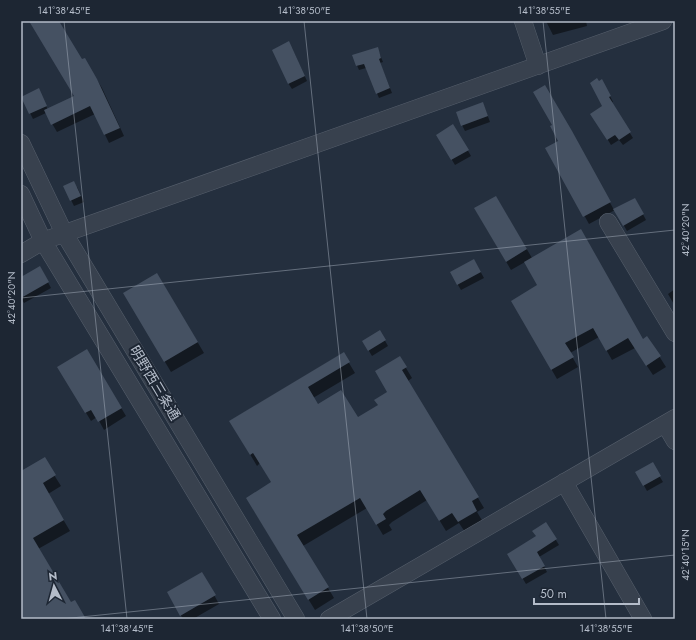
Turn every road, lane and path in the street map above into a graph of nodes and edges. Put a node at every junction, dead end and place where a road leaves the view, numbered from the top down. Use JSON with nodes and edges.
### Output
{"nodes":[{"id":1,"x":524,"y":21,"type":"edge"},
{"id":2,"x":663,"y":21,"type":"edge"},
{"id":3,"x":623,"y":28,"type":"edge"},
{"id":4,"x":538,"y":66,"type":"junction"},
{"id":5,"x":21,"y":143,"type":"edge"},
{"id":6,"x":21,"y":194,"type":"edge"},
{"id":7,"x":608,"y":222,"type":"dead end"},
{"id":8,"x":64,"y":233,"type":"junction"},
{"id":9,"x":43,"y":240,"type":"junction"},
{"id":10,"x":21,"y":254,"type":"edge"},
{"id":11,"x":675,"y":333,"type":"edge"},
{"id":12,"x":670,"y":421,"type":"edge"},
{"id":13,"x":675,"y":441,"type":"edge"},
{"id":14,"x":564,"y":482,"type":"junction"},
{"id":15,"x":272,"y":619,"type":"edge"},
{"id":16,"x":296,"y":619,"type":"edge"},
{"id":17,"x":329,"y":619,"type":"edge"},
{"id":18,"x":643,"y":619,"type":"edge"}],
"edges":[{"from":1,"to":4,"type":"street"},
{"from":2,"to":3,"type":"street"},
{"from":3,"to":4,"type":"street"},
{"from":4,"to":8,"type":"street"},
{"from":5,"to":8,"type":"street","name":"明野西三条通"},
{"from":6,"to":9,"type":"street","name":"明野西三条通"},
{"from":7,"to":11,"type":"street"},
{"from":8,"to":9,"type":"street"},
{"from":8,"to":16,"type":"street","name":"明野西三条通"},
{"from":9,"to":10,"type":"street"},
{"from":9,"to":15,"type":"street","name":"明野西三条通"},
{"from":12,"to":13,"type":"street"},
{"from":12,"to":14,"type":"street"},
{"from":14,"to":17,"type":"street"},
{"from":14,"to":18,"type":"street"}]}
